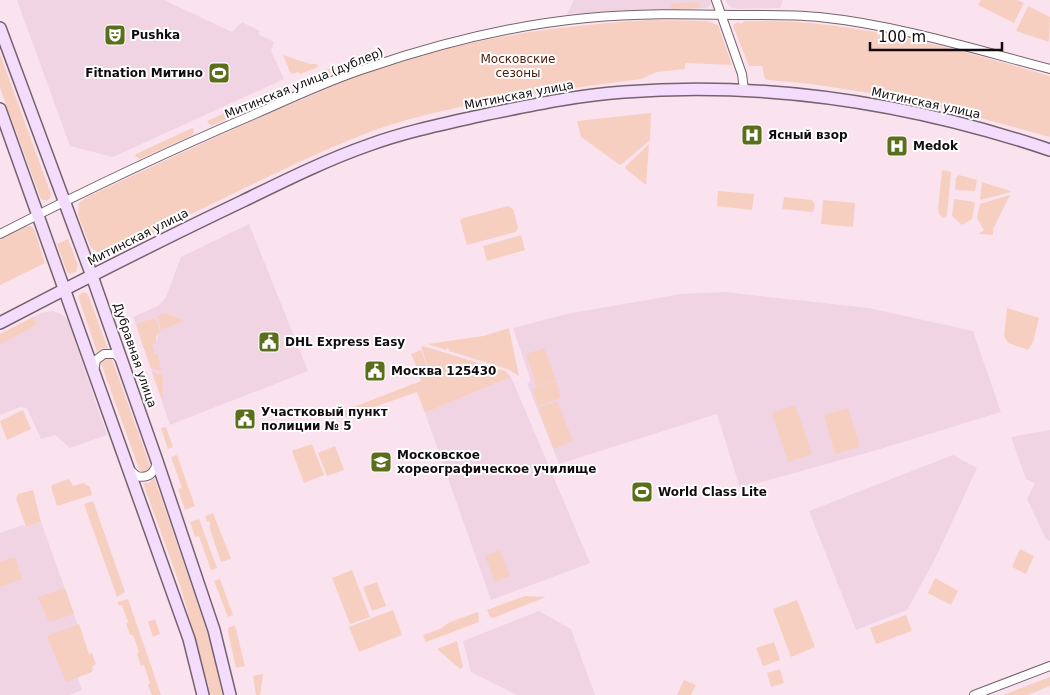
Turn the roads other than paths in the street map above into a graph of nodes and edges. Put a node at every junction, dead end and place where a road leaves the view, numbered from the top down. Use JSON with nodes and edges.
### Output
{"nodes":[{"id":1,"x":716,"y":0,"type":"edge"},
{"id":2,"x":722,"y":15,"type":"junction"},
{"id":3,"x":1,"y":31,"type":"edge"},
{"id":4,"x":1050,"y":69,"type":"edge"},
{"id":5,"x":744,"y":90,"type":"junction"},
{"id":6,"x":0,"y":109,"type":"edge"},
{"id":7,"x":1050,"y":150,"type":"edge"},
{"id":8,"x":63,"y":201,"type":"junction"},
{"id":9,"x":37,"y":215,"type":"junction"},
{"id":10,"x":0,"y":234,"type":"edge"},
{"id":11,"x":92,"y":276,"type":"junction"},
{"id":12,"x":65,"y":289,"type":"junction"},
{"id":13,"x":0,"y":323,"type":"edge"},
{"id":14,"x":123,"y":361,"type":"junction"},
{"id":15,"x":94,"y":371,"type":"junction"},
{"id":16,"x":157,"y":459,"type":"junction"},
{"id":17,"x":130,"y":468,"type":"junction"},
{"id":18,"x":1050,"y":666,"type":"edge"},
{"id":19,"x":203,"y":695,"type":"edge"},
{"id":20,"x":230,"y":695,"type":"edge"},
{"id":21,"x":974,"y":695,"type":"edge"}],
"edges":[{"from":1,"to":2,"type":"street"},
{"from":2,"to":4,"type":"street","name":"Митинская улица (дублер)"},
{"from":2,"to":5,"type":"street"},
{"from":2,"to":8,"type":"street","name":"Митинская улица (дублер)"},
{"from":3,"to":8,"type":"main road","name":"Дубравная улица"},
{"from":5,"to":7,"type":"main road","name":"Митинская улица"},
{"from":5,"to":11,"type":"main road","name":"Митинская улица"},
{"from":6,"to":9,"type":"main road"},
{"from":8,"to":9,"type":"street","name":"Митинская улица (дублер)"},
{"from":8,"to":11,"type":"main road","name":"Дубравная улица"},
{"from":9,"to":10,"type":"street","name":"Митинская улица (дублер)"},
{"from":9,"to":12,"type":"main road"},
{"from":11,"to":12,"type":"main road","name":"Митинская улица"},
{"from":11,"to":14,"type":"main road","name":"Дубравная улица"},
{"from":12,"to":13,"type":"main road","name":"Митинская улица"},
{"from":12,"to":15,"type":"main road"},
{"from":14,"to":15,"type":"street"},
{"from":14,"to":16,"type":"main road","name":"Дубравная улица"},
{"from":15,"to":17,"type":"main road"},
{"from":16,"to":17,"type":"street"},
{"from":16,"to":20,"type":"main road","name":"Дубравная улица"},
{"from":17,"to":19,"type":"main road"},
{"from":18,"to":21,"type":"street"}]}
